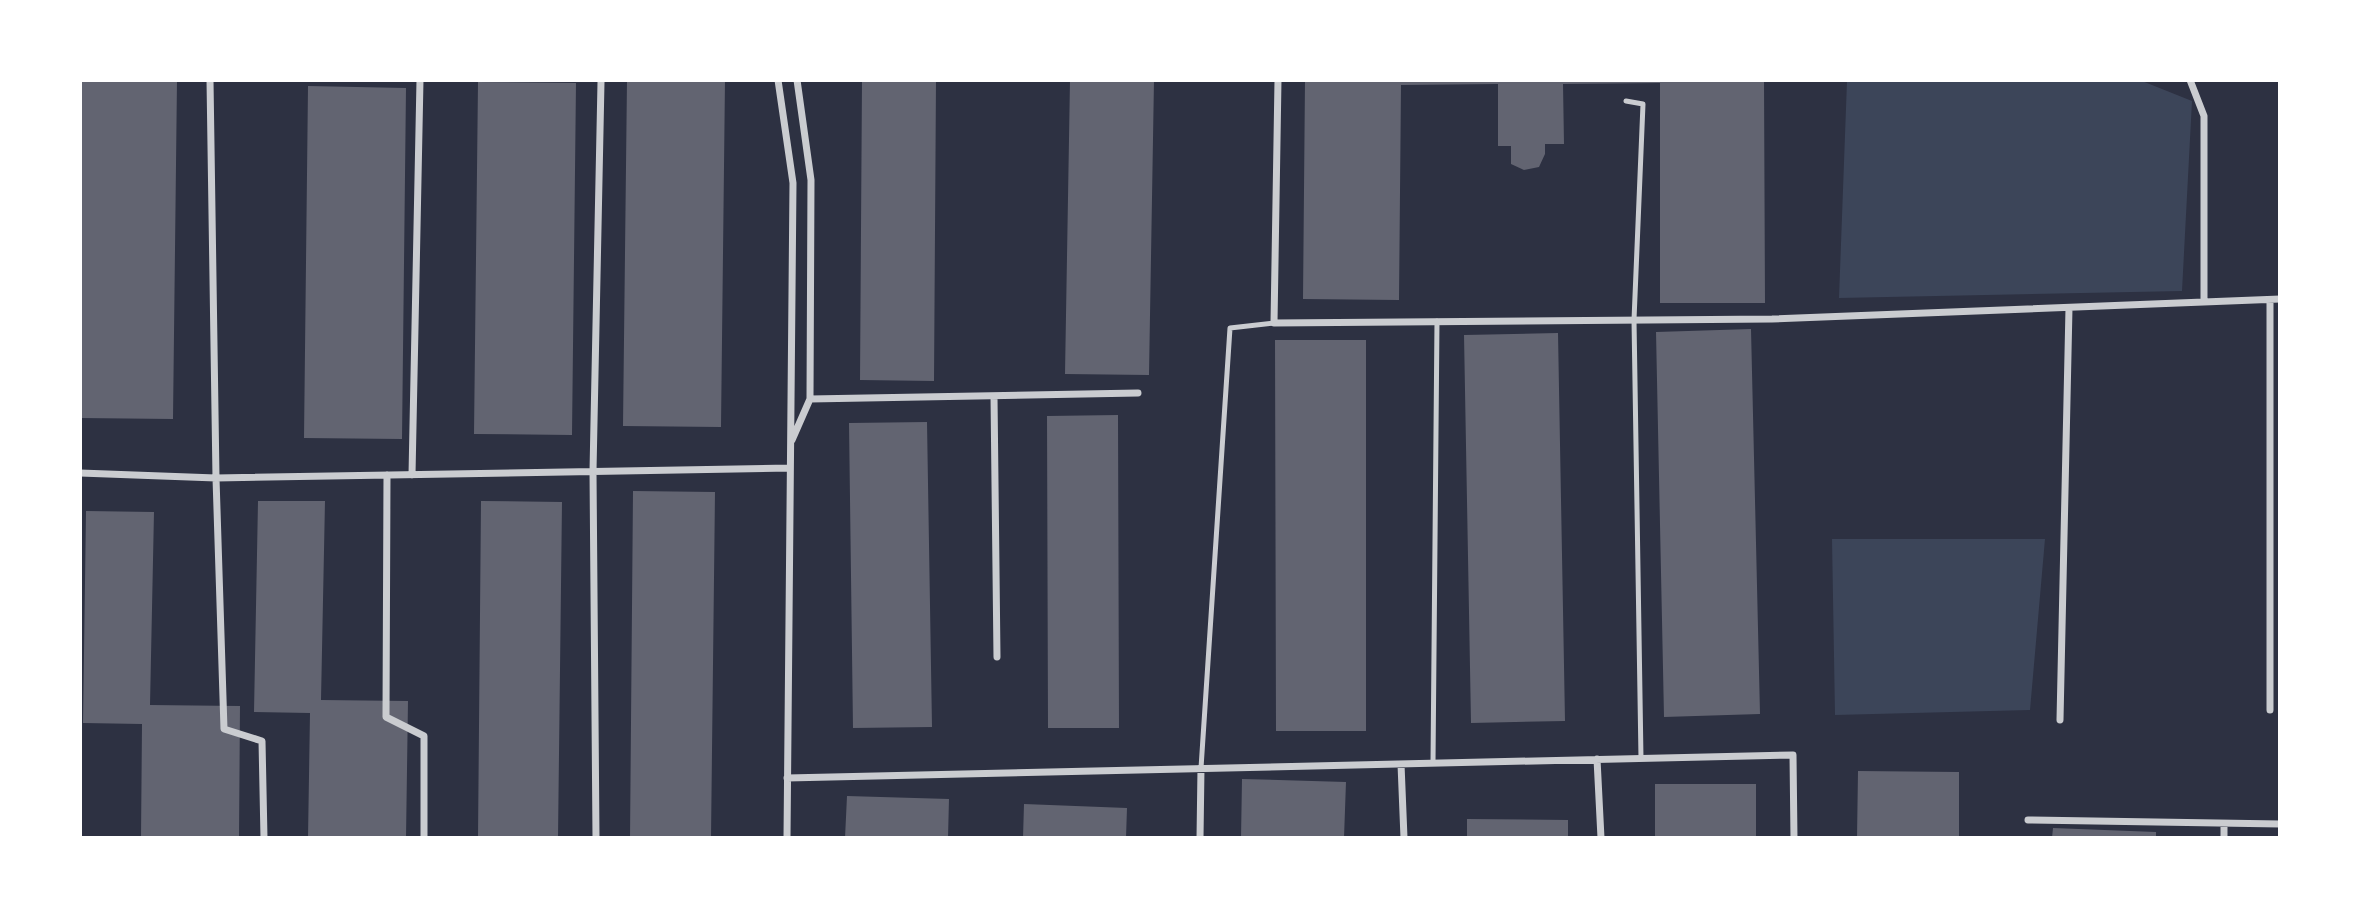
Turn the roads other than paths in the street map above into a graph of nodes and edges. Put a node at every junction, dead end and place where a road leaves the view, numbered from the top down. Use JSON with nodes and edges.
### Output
{"nodes":[{"id":1,"x":210,"y":80,"type":"edge"},
{"id":2,"x":420,"y":80,"type":"edge"},
{"id":3,"x":778,"y":80,"type":"edge"},
{"id":4,"x":797,"y":80,"type":"edge"},
{"id":5,"x":1278,"y":80,"type":"edge"},
{"id":6,"x":2190,"y":80,"type":"edge"},
{"id":7,"x":601,"y":82,"type":"dead end"},
{"id":8,"x":1626,"y":101,"type":"dead end"},
{"id":9,"x":2280,"y":299,"type":"edge"},
{"id":10,"x":2270,"y":300,"type":"junction"},
{"id":11,"x":2204,"y":302,"type":"junction"},
{"id":12,"x":2069,"y":308,"type":"junction"},
{"id":13,"x":1634,"y":320,"type":"junction"},
{"id":14,"x":1437,"y":321,"type":"junction"},
{"id":15,"x":1274,"y":323,"type":"junction"},
{"id":16,"x":1138,"y":393,"type":"dead end"},
{"id":17,"x":994,"y":396,"type":"junction"},
{"id":18,"x":810,"y":399,"type":"junction"},
{"id":19,"x":790,"y":444,"type":"junction"},
{"id":20,"x":790,"y":468,"type":"junction"},
{"id":21,"x":593,"y":471,"type":"junction"},
{"id":22,"x":80,"y":473,"type":"edge"},
{"id":23,"x":387,"y":475,"type":"junction"},
{"id":24,"x":412,"y":475,"type":"junction"},
{"id":25,"x":216,"y":478,"type":"junction"},
{"id":26,"x":997,"y":657,"type":"dead end"},
{"id":27,"x":2270,"y":710,"type":"dead end"},
{"id":28,"x":2060,"y":720,"type":"dead end"},
{"id":29,"x":1641,"y":758,"type":"junction"},
{"id":30,"x":1597,"y":760,"type":"junction"},
{"id":31,"x":1433,"y":763,"type":"junction"},
{"id":32,"x":1401,"y":764,"type":"junction"},
{"id":33,"x":1201,"y":768,"type":"junction"},
{"id":34,"x":787,"y":778,"type":"junction"},
{"id":35,"x":2028,"y":820,"type":"dead end"},
{"id":36,"x":2224,"y":824,"type":"junction"},
{"id":37,"x":2280,"y":824,"type":"edge"},
{"id":38,"x":264,"y":838,"type":"edge"},
{"id":39,"x":424,"y":838,"type":"edge"},
{"id":40,"x":596,"y":838,"type":"edge"},
{"id":41,"x":787,"y":838,"type":"edge"},
{"id":42,"x":1200,"y":838,"type":"edge"},
{"id":43,"x":1404,"y":838,"type":"edge"},
{"id":44,"x":1601,"y":838,"type":"edge"},
{"id":45,"x":1794,"y":838,"type":"edge"},
{"id":46,"x":2224,"y":838,"type":"edge"}],
"edges":[{"from":1,"to":25,"type":"street"},
{"from":2,"to":24,"type":"street"},
{"from":3,"to":19,"type":"street"},
{"from":4,"to":18,"type":"street"},
{"from":5,"to":15,"type":"street"},
{"from":6,"to":11,"type":"street"},
{"from":7,"to":21,"type":"street"},
{"from":8,"to":13,"type":"lane"},
{"from":9,"to":10,"type":"street"},
{"from":10,"to":11,"type":"street"},
{"from":10,"to":27,"type":"street"},
{"from":11,"to":12,"type":"street"},
{"from":12,"to":13,"type":"street"},
{"from":12,"to":28,"type":"street"},
{"from":13,"to":14,"type":"street"},
{"from":13,"to":29,"type":"lane"},
{"from":14,"to":15,"type":"street"},
{"from":14,"to":31,"type":"lane"},
{"from":15,"to":33,"type":"lane"},
{"from":16,"to":17,"type":"street"},
{"from":17,"to":18,"type":"street"},
{"from":17,"to":26,"type":"street"},
{"from":18,"to":19,"type":"street"},
{"from":19,"to":20,"type":"street"},
{"from":20,"to":21,"type":"street"},
{"from":20,"to":34,"type":"street"},
{"from":21,"to":24,"type":"street"},
{"from":21,"to":40,"type":"street"},
{"from":22,"to":25,"type":"street"},
{"from":23,"to":24,"type":"street"},
{"from":23,"to":25,"type":"street"},
{"from":23,"to":39,"type":"street"},
{"from":25,"to":38,"type":"street"},
{"from":29,"to":30,"type":"street"},
{"from":29,"to":45,"type":"street"},
{"from":30,"to":31,"type":"street"},
{"from":30,"to":44,"type":"street"},
{"from":31,"to":32,"type":"street"},
{"from":32,"to":33,"type":"street"},
{"from":32,"to":43,"type":"street"},
{"from":33,"to":34,"type":"street"},
{"from":33,"to":42,"type":"street"},
{"from":34,"to":41,"type":"street"},
{"from":35,"to":36,"type":"street"},
{"from":36,"to":37,"type":"street"},
{"from":36,"to":46,"type":"street"}]}
